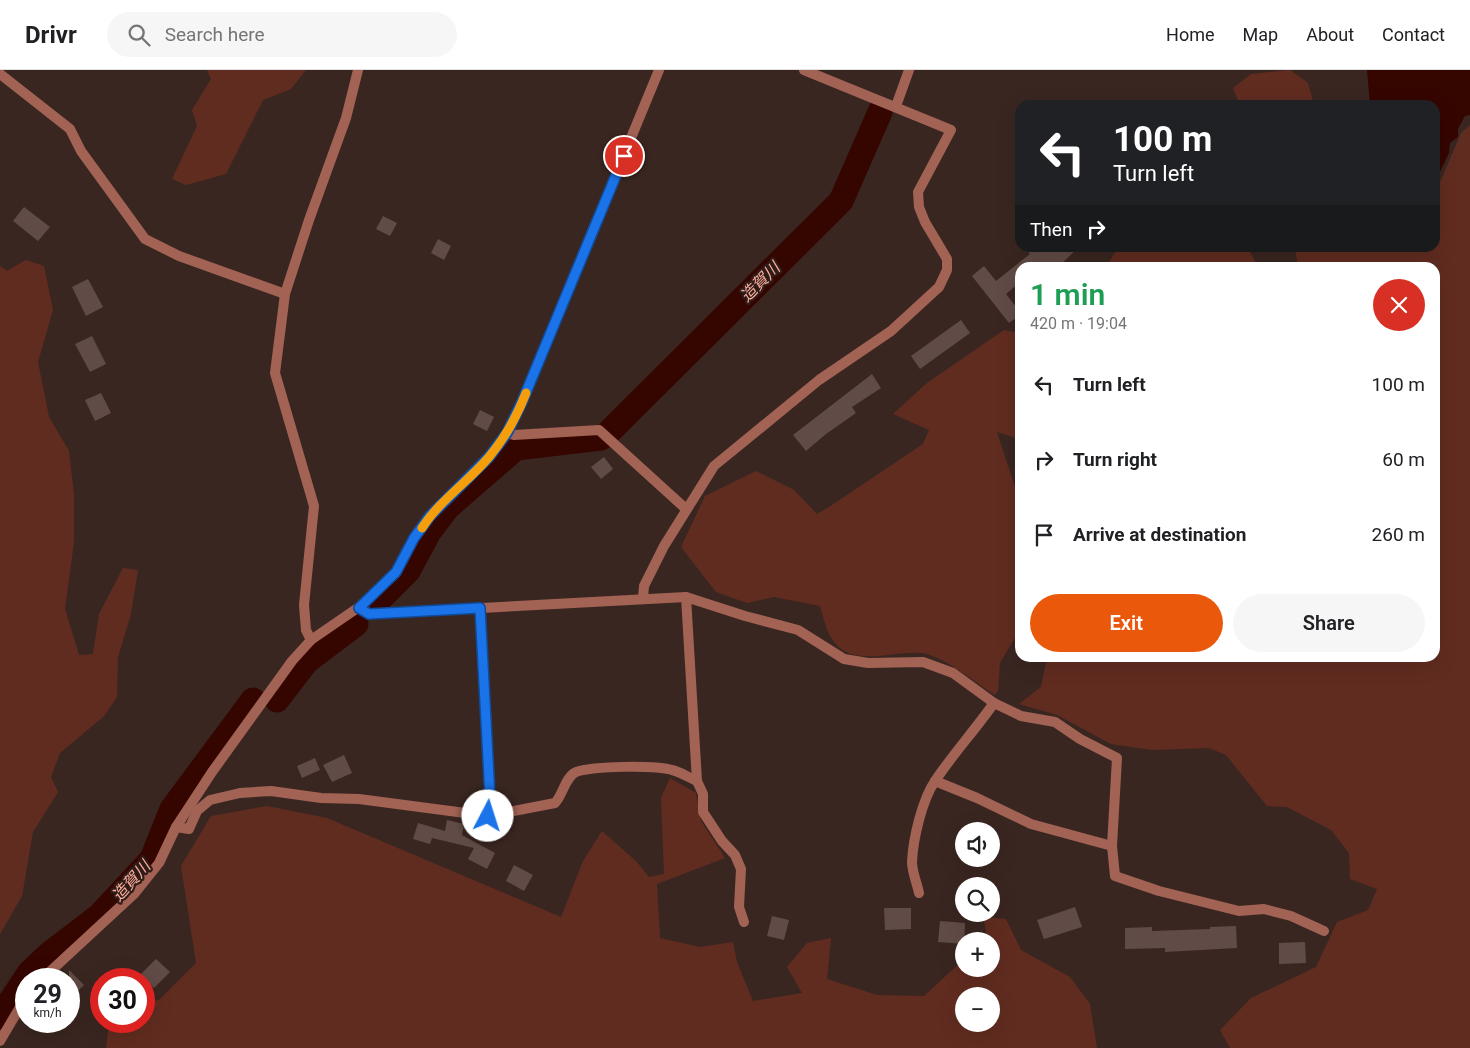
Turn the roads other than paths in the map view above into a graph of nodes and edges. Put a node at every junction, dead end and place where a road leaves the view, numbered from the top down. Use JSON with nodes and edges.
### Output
{"nodes":[{"id":1,"x":358,"y":70,"type":"edge"},
{"id":2,"x":659,"y":70,"type":"edge"},
{"id":3,"x":804,"y":70,"type":"edge"},
{"id":4,"x":909,"y":70,"type":"edge"},
{"id":5,"x":0,"y":74,"type":"edge"},
{"id":6,"x":896,"y":106,"type":"junction"},
{"id":7,"x":285,"y":294,"type":"junction"},
{"id":8,"x":507,"y":433,"type":"junction"},
{"id":9,"x":686,"y":509,"type":"junction"},
{"id":10,"x":686,"y":597,"type":"junction"},
{"id":11,"x":643,"y":598,"type":"junction"},
{"id":12,"x":359,"y":608,"type":"junction"},
{"id":13,"x":480,"y":608,"type":"junction"},
{"id":14,"x":311,"y":640,"type":"junction"},
{"id":15,"x":994,"y":703,"type":"junction"},
{"id":16,"x":697,"y":781,"type":"junction"},
{"id":17,"x":935,"y":781,"type":"junction"},
{"id":18,"x":488,"y":816,"type":"junction"},
{"id":19,"x":176,"y":827,"type":"junction"},
{"id":20,"x":1112,"y":846,"type":"junction"},
{"id":21,"x":919,"y":892,"type":"dead end"},
{"id":22,"x":744,"y":922,"type":"dead end"},
{"id":23,"x":1324,"y":932,"type":"dead end"},
{"id":24,"x":54,"y":968,"type":"edge"},
{"id":25,"x":15,"y":1016,"type":"edge"},
{"id":26,"x":0,"y":1041,"type":"edge"}],
"edges":[{"from":1,"to":7,"type":"street"},
{"from":2,"to":8,"type":"street"},
{"from":3,"to":6,"type":"street"},
{"from":4,"to":6,"type":"street"},
{"from":5,"to":7,"type":"street"},
{"from":6,"to":9,"type":"street"},
{"from":7,"to":14,"type":"street"},
{"from":8,"to":9,"type":"street"},
{"from":8,"to":12,"type":"street"},
{"from":9,"to":11,"type":"street"},
{"from":10,"to":11,"type":"street"},
{"from":10,"to":15,"type":"street"},
{"from":10,"to":16,"type":"street"},
{"from":11,"to":13,"type":"street"},
{"from":12,"to":13,"type":"street"},
{"from":12,"to":14,"type":"street"},
{"from":13,"to":18,"type":"street"},
{"from":14,"to":19,"type":"street"},
{"from":15,"to":17,"type":"street"},
{"from":15,"to":20,"type":"street"},
{"from":16,"to":18,"type":"street"},
{"from":16,"to":22,"type":"street"},
{"from":17,"to":20,"type":"street"},
{"from":17,"to":21,"type":"street"},
{"from":18,"to":19,"type":"street"},
{"from":19,"to":24,"type":"street"},
{"from":20,"to":23,"type":"street"},
{"from":25,"to":26,"type":"street"}]}
